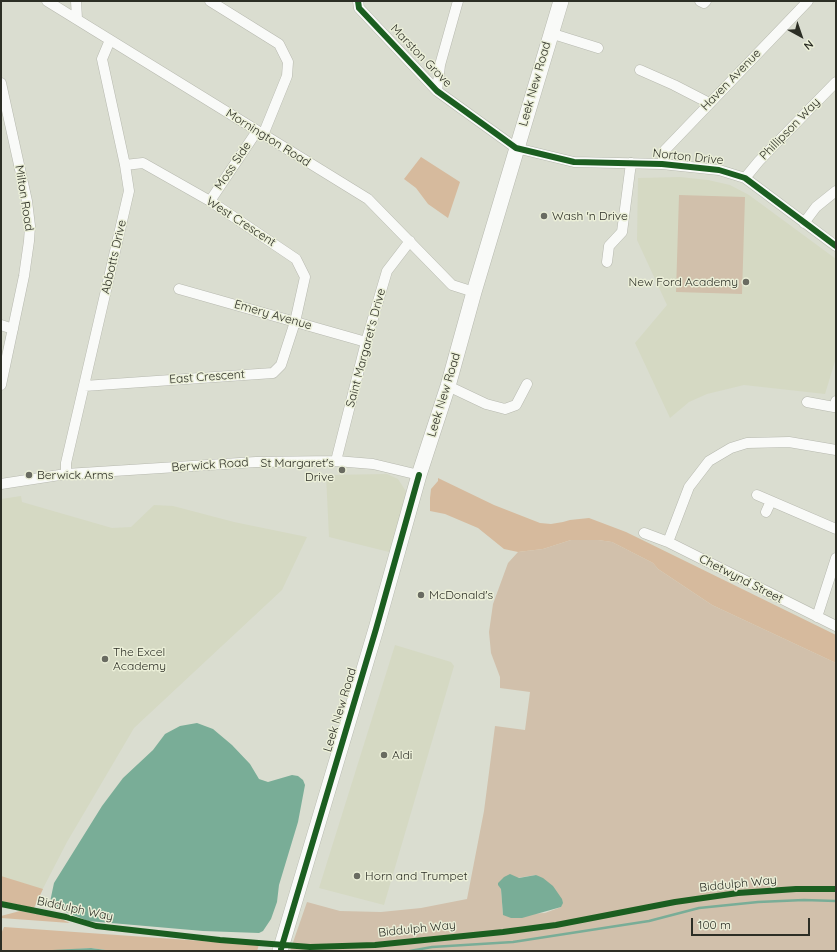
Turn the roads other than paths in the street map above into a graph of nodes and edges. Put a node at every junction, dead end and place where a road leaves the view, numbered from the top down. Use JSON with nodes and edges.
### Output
{"nodes":[{"id":1,"x":47,"y":1,"type":"edge"},
{"id":2,"x":76,"y":1,"type":"edge"},
{"id":3,"x":210,"y":1,"type":"edge"},
{"id":4,"x":358,"y":1,"type":"edge"},
{"id":5,"x":458,"y":1,"type":"edge"},
{"id":6,"x":561,"y":1,"type":"edge"},
{"id":7,"x":700,"y":1,"type":"edge"},
{"id":8,"x":706,"y":1,"type":"edge"},
{"id":9,"x":808,"y":1,"type":"edge"},
{"id":10,"x":77,"y":19,"type":"junction"},
{"id":11,"x":550,"y":33,"type":"junction"},
{"id":12,"x":110,"y":40,"type":"junction"},
{"id":13,"x":598,"y":48,"type":"dead end"},
{"id":14,"x":640,"y":70,"type":"dead end"},
{"id":15,"x":836,"y":82,"type":"edge"},
{"id":16,"x":1,"y":83,"type":"edge"},
{"id":17,"x":437,"y":92,"type":"junction"},
{"id":18,"x":709,"y":103,"type":"junction"},
{"id":19,"x":260,"y":133,"type":"junction"},
{"id":20,"x":516,"y":148,"type":"junction"},
{"id":21,"x":631,"y":163,"type":"junction"},
{"id":22,"x":662,"y":164,"type":"junction"},
{"id":23,"x":125,"y":165,"type":"junction"},
{"id":24,"x":744,"y":178,"type":"junction"},
{"id":25,"x":836,"y":191,"type":"edge"},
{"id":26,"x":210,"y":201,"type":"junction"},
{"id":27,"x":804,"y":223,"type":"junction"},
{"id":28,"x":410,"y":241,"type":"junction"},
{"id":29,"x":836,"y":246,"type":"edge"},
{"id":30,"x":608,"y":262,"type":"dead end"},
{"id":31,"x":179,"y":289,"type":"dead end"},
{"id":32,"x":474,"y":292,"type":"junction"},
{"id":33,"x":295,"y":322,"type":"junction"},
{"id":34,"x":1,"y":325,"type":"edge"},
{"id":35,"x":13,"y":329,"type":"junction"},
{"id":36,"x":366,"y":342,"type":"junction"},
{"id":37,"x":527,"y":384,"type":"dead end"},
{"id":38,"x":1,"y":385,"type":"edge"},
{"id":39,"x":84,"y":386,"type":"junction"},
{"id":40,"x":448,"y":386,"type":"junction"},
{"id":41,"x":836,"y":401,"type":"edge"},
{"id":42,"x":807,"y":402,"type":"dead end"},
{"id":43,"x":836,"y":450,"type":"edge"},
{"id":44,"x":336,"y":461,"type":"junction"},
{"id":45,"x":66,"y":474,"type":"junction"},
{"id":46,"x":419,"y":476,"type":"junction"},
{"id":47,"x":1,"y":484,"type":"edge"},
{"id":48,"x":757,"y":495,"type":"dead end"},
{"id":49,"x":771,"y":501,"type":"junction"},
{"id":50,"x":766,"y":512,"type":"dead end"},
{"id":51,"x":836,"y":529,"type":"edge"},
{"id":52,"x":644,"y":533,"type":"dead end"},
{"id":53,"x":668,"y":542,"type":"junction"},
{"id":54,"x":836,"y":558,"type":"edge"},
{"id":55,"x":817,"y":617,"type":"junction"},
{"id":56,"x":836,"y":626,"type":"edge"},
{"id":57,"x":282,"y":945,"type":"edge"}],
"edges":[{"from":1,"to":10,"type":"street","name":"Mornington Road"},
{"from":2,"to":10,"type":"street"},
{"from":3,"to":19,"type":"street","name":"Moss Side"},
{"from":4,"to":17,"type":"street","name":"Marston Grove"},
{"from":5,"to":17,"type":"street"},
{"from":6,"to":11,"type":"highway","name":"Leek New Road"},
{"from":7,"to":8,"type":"street"},
{"from":9,"to":18,"type":"street","name":"Haven Avenue"},
{"from":10,"to":12,"type":"street","name":"Mornington Road"},
{"from":11,"to":13,"type":"street"},
{"from":11,"to":20,"type":"highway","name":"Leek New Road"},
{"from":12,"to":19,"type":"street","name":"Mornington Road"},
{"from":12,"to":23,"type":"street","name":"Abbotts Drive"},
{"from":14,"to":18,"type":"street"},
{"from":15,"to":24,"type":"street","name":"Phillipson Way"},
{"from":16,"to":35,"type":"street","name":"Milton Road"},
{"from":17,"to":20,"type":"street","name":"Marston Grove"},
{"from":18,"to":22,"type":"street","name":"Haven Avenue"},
{"from":19,"to":26,"type":"street","name":"Moss Side"},
{"from":19,"to":28,"type":"street","name":"Mornington Road"},
{"from":20,"to":21,"type":"street","name":"Norton Drive"},
{"from":20,"to":32,"type":"highway","name":"Leek New Road"},
{"from":21,"to":22,"type":"street","name":"Norton Drive"},
{"from":21,"to":30,"type":"street"},
{"from":22,"to":24,"type":"street","name":"Norton Drive"},
{"from":23,"to":26,"type":"street","name":"West Crescent"},
{"from":23,"to":39,"type":"street","name":"Abbotts Drive"},
{"from":24,"to":27,"type":"street","name":"Norton Drive"},
{"from":25,"to":27,"type":"street"},
{"from":26,"to":33,"type":"street","name":"West Crescent"},
{"from":27,"to":29,"type":"street","name":"Norton Drive"},
{"from":28,"to":32,"type":"street","name":"Mornington Road"},
{"from":28,"to":36,"type":"street","name":"Saint Margaret's Drive"},
{"from":31,"to":33,"type":"street","name":"Emery Avenue"},
{"from":32,"to":40,"type":"highway","name":"Leek New Road"},
{"from":33,"to":36,"type":"street","name":"Emery Avenue"},
{"from":33,"to":39,"type":"street","name":"East Crescent"},
{"from":34,"to":35,"type":"street"},
{"from":35,"to":38,"type":"street","name":"Milton Road"},
{"from":36,"to":44,"type":"street","name":"Saint Margaret's Drive"},
{"from":37,"to":40,"type":"street"},
{"from":39,"to":45,"type":"street","name":"Abbotts Drive"},
{"from":40,"to":46,"type":"highway","name":"Leek New Road"},
{"from":41,"to":42,"type":"street"},
{"from":43,"to":53,"type":"street"},
{"from":44,"to":45,"type":"street","name":"Berwick Road"},
{"from":44,"to":46,"type":"street","name":"Berwick Road"},
{"from":45,"to":47,"type":"street","name":"Berwick Road"},
{"from":46,"to":57,"type":"highway","name":"Leek New Road"},
{"from":48,"to":49,"type":"street"},
{"from":49,"to":50,"type":"street"},
{"from":49,"to":51,"type":"street"},
{"from":52,"to":53,"type":"street","name":"Chetwynd Street"},
{"from":53,"to":55,"type":"street","name":"Chetwynd Street"},
{"from":54,"to":55,"type":"street"},
{"from":55,"to":56,"type":"street","name":"Chetwynd Street"}]}
